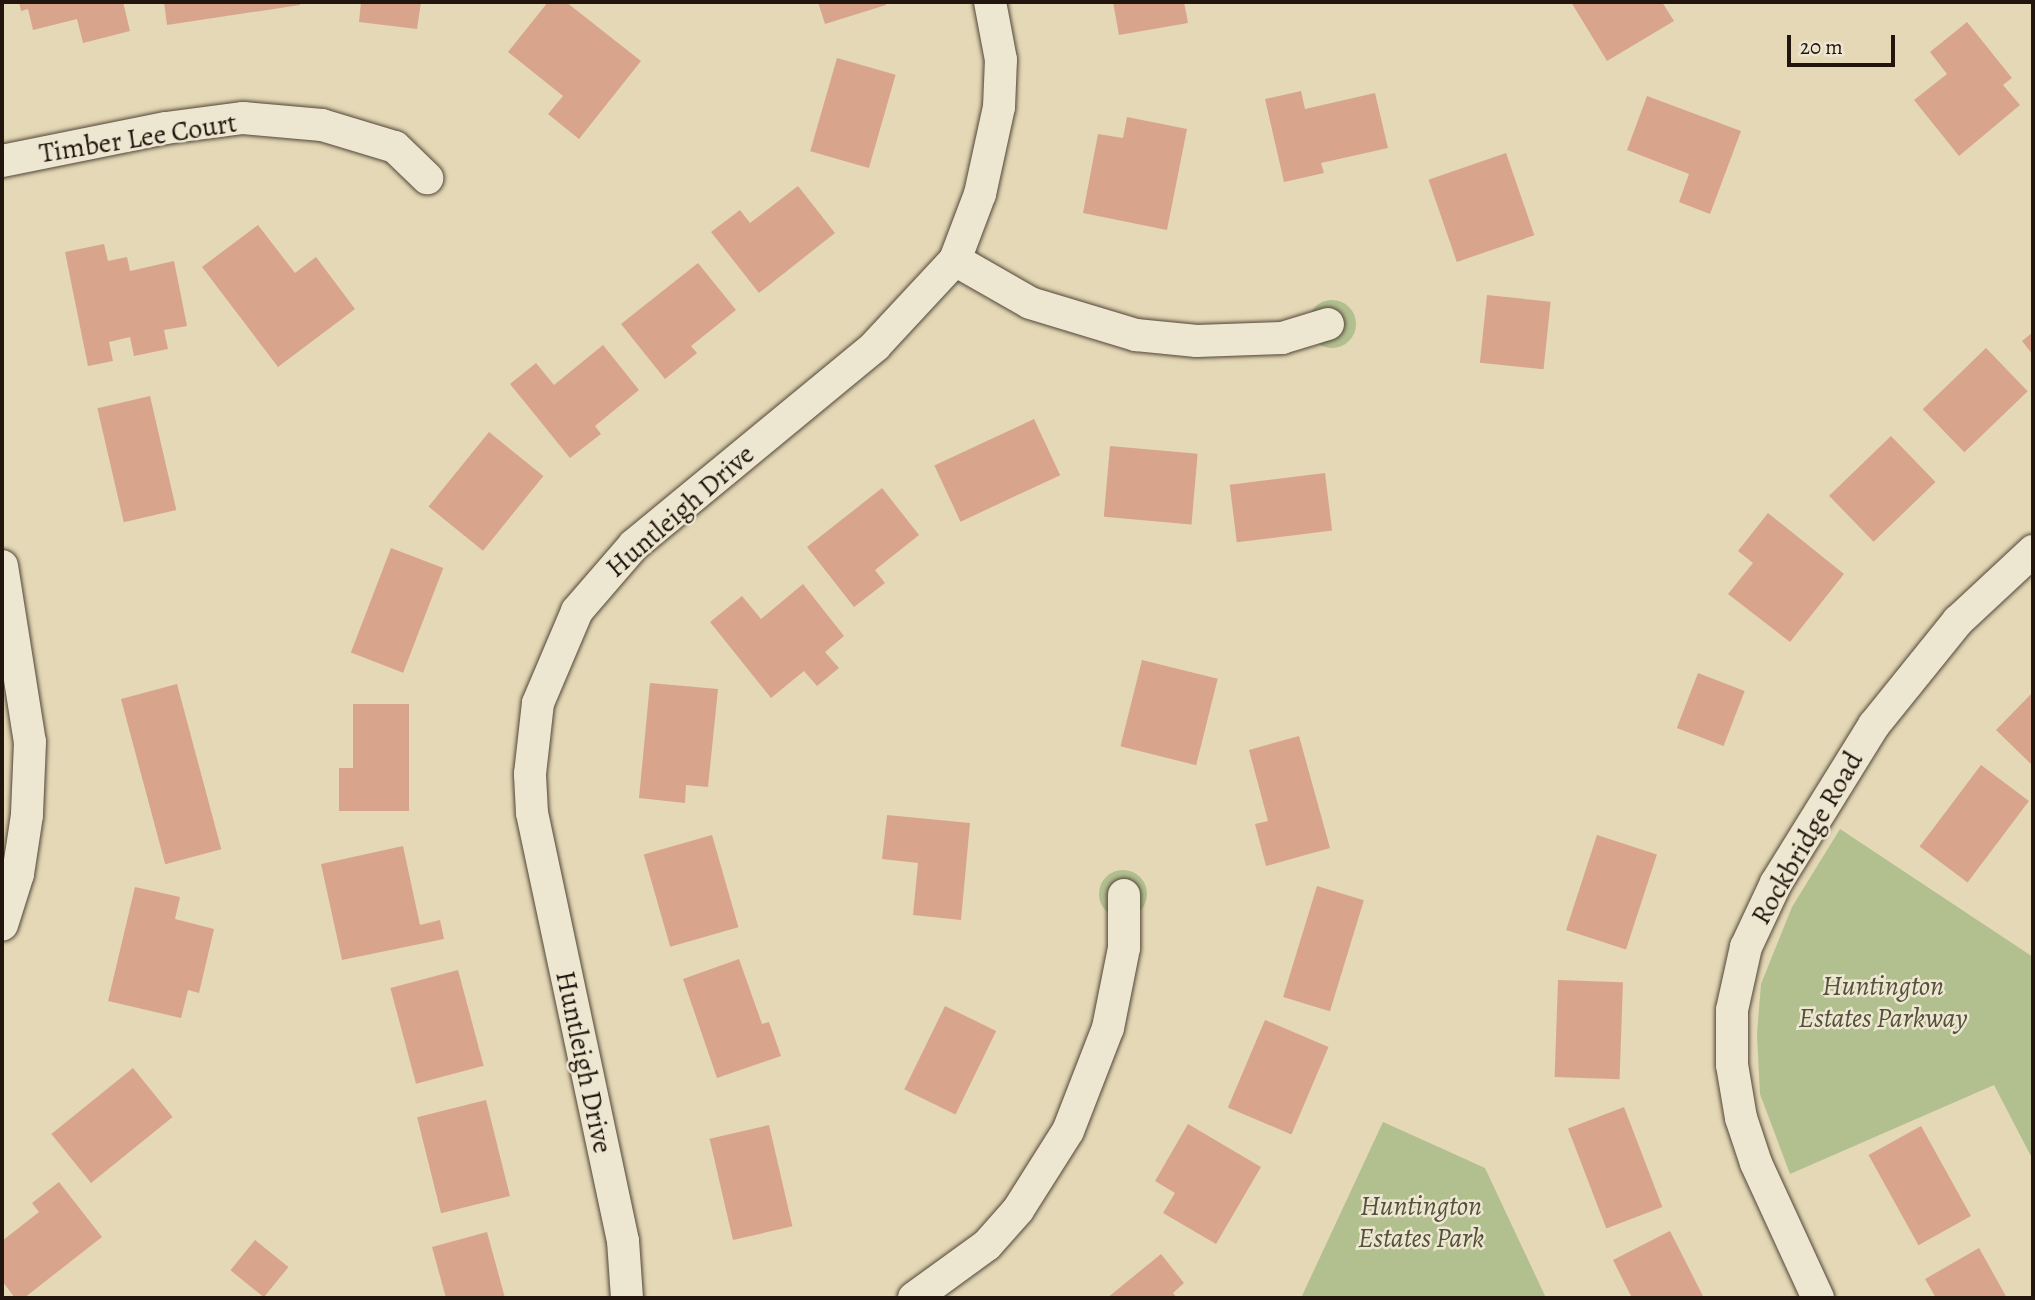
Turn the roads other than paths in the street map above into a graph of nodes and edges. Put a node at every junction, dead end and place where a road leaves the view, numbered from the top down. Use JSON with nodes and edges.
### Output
{"nodes":[{"id":1,"x":990,"y":2,"type":"edge"},
{"id":2,"x":2,"y":161,"type":"edge"},
{"id":3,"x":428,"y":178,"type":"dead end"},
{"id":4,"x":955,"y":260,"type":"junction"},
{"id":5,"x":1328,"y":324,"type":"dead end"},
{"id":6,"x":2033,"y":551,"type":"edge"},
{"id":7,"x":2,"y":566,"type":"edge"},
{"id":8,"x":1124,"y":895,"type":"dead end"},
{"id":9,"x":2,"y":925,"type":"edge"},
{"id":10,"x":627,"y":1298,"type":"edge"},
{"id":11,"x":914,"y":1298,"type":"edge"},
{"id":12,"x":1818,"y":1298,"type":"edge"}],
"edges":[{"from":1,"to":4,"type":"street","name":"Huntleigh Drive"},
{"from":2,"to":3,"type":"street","name":"Timber Lee Court"},
{"from":4,"to":5,"type":"street"},
{"from":4,"to":10,"type":"street","name":"Huntleigh Drive"},
{"from":6,"to":12,"type":"street","name":"Rockbridge Road"},
{"from":7,"to":9,"type":"street"},
{"from":8,"to":11,"type":"street"}]}
